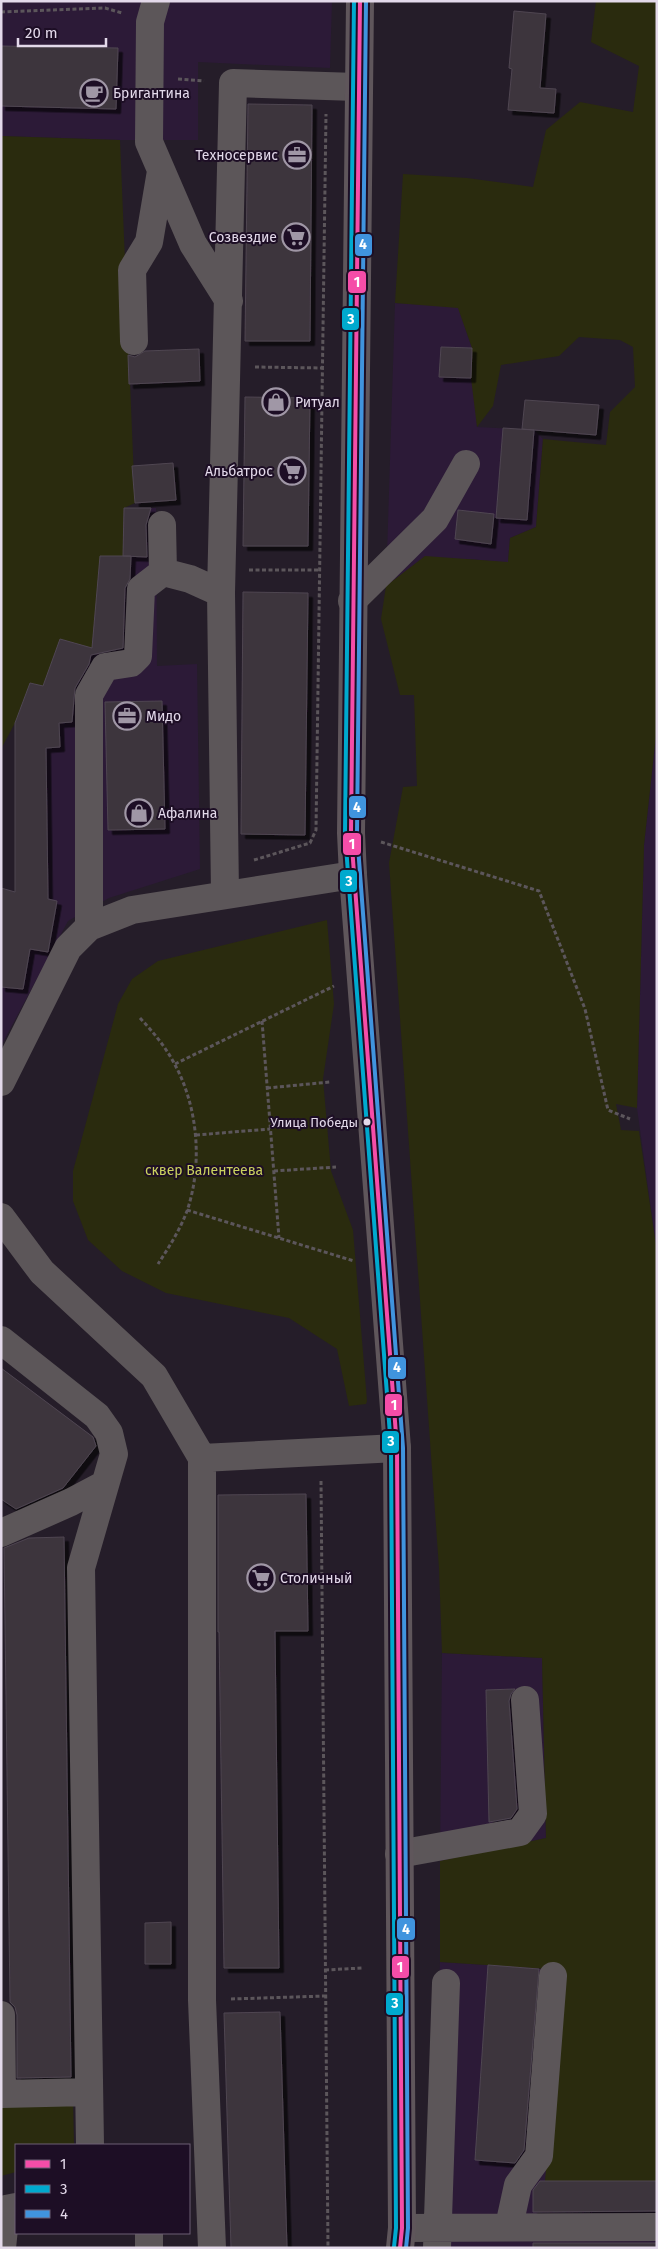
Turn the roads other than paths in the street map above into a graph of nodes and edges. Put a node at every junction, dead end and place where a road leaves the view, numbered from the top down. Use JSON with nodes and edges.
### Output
{"nodes":[{"id":1,"x":360,"y":1,"type":"edge"},
{"id":2,"x":153,"y":12,"type":"edge"},
{"id":3,"x":358,"y":86,"type":"junction"},
{"id":4,"x":161,"y":171,"type":"junction"},
{"id":5,"x":229,"y":301,"type":"junction"},
{"id":6,"x":134,"y":341,"type":"dead end"},
{"id":7,"x":466,"y":464,"type":"dead end"},
{"id":8,"x":162,"y":525,"type":"dead end"},
{"id":9,"x":163,"y":572,"type":"junction"},
{"id":10,"x":221,"y":593,"type":"junction"},
{"id":11,"x":352,"y":601,"type":"junction"},
{"id":12,"x":352,"y":875,"type":"junction"},
{"id":13,"x":224,"y":881,"type":"junction"},
{"id":14,"x":89,"y":927,"type":"junction"},
{"id":15,"x":1,"y":1082,"type":"edge"},
{"id":16,"x":1,"y":1217,"type":"edge"},
{"id":17,"x":1,"y":1340,"type":"edge"},
{"id":18,"x":397,"y":1448,"type":"junction"},
{"id":19,"x":202,"y":1458,"type":"junction"},
{"id":20,"x":105,"y":1484,"type":"junction"},
{"id":21,"x":1,"y":1533,"type":"edge"},
{"id":22,"x":525,"y":1700,"type":"dead end"},
{"id":23,"x":400,"y":1854,"type":"junction"},
{"id":24,"x":553,"y":1976,"type":"dead end"},
{"id":25,"x":446,"y":1983,"type":"dead end"},
{"id":26,"x":1,"y":2015,"type":"edge"},
{"id":27,"x":88,"y":2092,"type":"junction"},
{"id":28,"x":90,"y":2144,"type":"edge"},
{"id":29,"x":15,"y":2207,"type":"edge"},
{"id":30,"x":510,"y":2226,"type":"junction"},
{"id":31,"x":657,"y":2227,"type":"edge"},
{"id":32,"x":149,"y":2234,"type":"edge"},
{"id":33,"x":438,"y":2237,"type":"edge"},
{"id":34,"x":401,"y":2238,"type":"edge"},
{"id":35,"x":2,"y":2248,"type":"edge"},
{"id":36,"x":149,"y":2248,"type":"edge"},
{"id":37,"x":212,"y":2248,"type":"edge"}],
"edges":[{"from":1,"to":3,"type":"main road"},
{"from":2,"to":4,"type":"street"},
{"from":3,"to":5,"type":"street"},
{"from":3,"to":11,"type":"main road"},
{"from":4,"to":5,"type":"street"},
{"from":4,"to":6,"type":"street"},
{"from":5,"to":10,"type":"street"},
{"from":7,"to":11,"type":"street"},
{"from":8,"to":9,"type":"street"},
{"from":9,"to":10,"type":"street"},
{"from":9,"to":14,"type":"street"},
{"from":10,"to":13,"type":"street"},
{"from":11,"to":12,"type":"main road"},
{"from":12,"to":13,"type":"street"},
{"from":12,"to":18,"type":"main road"},
{"from":13,"to":14,"type":"street"},
{"from":14,"to":15,"type":"street"},
{"from":16,"to":19,"type":"street"},
{"from":17,"to":20,"type":"street"},
{"from":18,"to":19,"type":"street"},
{"from":18,"to":23,"type":"main road"},
{"from":19,"to":37,"type":"street"},
{"from":20,"to":21,"type":"street"},
{"from":20,"to":27,"type":"street"},
{"from":22,"to":23,"type":"street"},
{"from":23,"to":34,"type":"main road"},
{"from":24,"to":30,"type":"street"},
{"from":25,"to":33,"type":"street"},
{"from":26,"to":27,"type":"street"},
{"from":27,"to":28,"type":"street"},
{"from":29,"to":35,"type":"street"},
{"from":30,"to":31,"type":"street"},
{"from":30,"to":33,"type":"street"},
{"from":32,"to":36,"type":"street"},
{"from":33,"to":34,"type":"street"}]}
